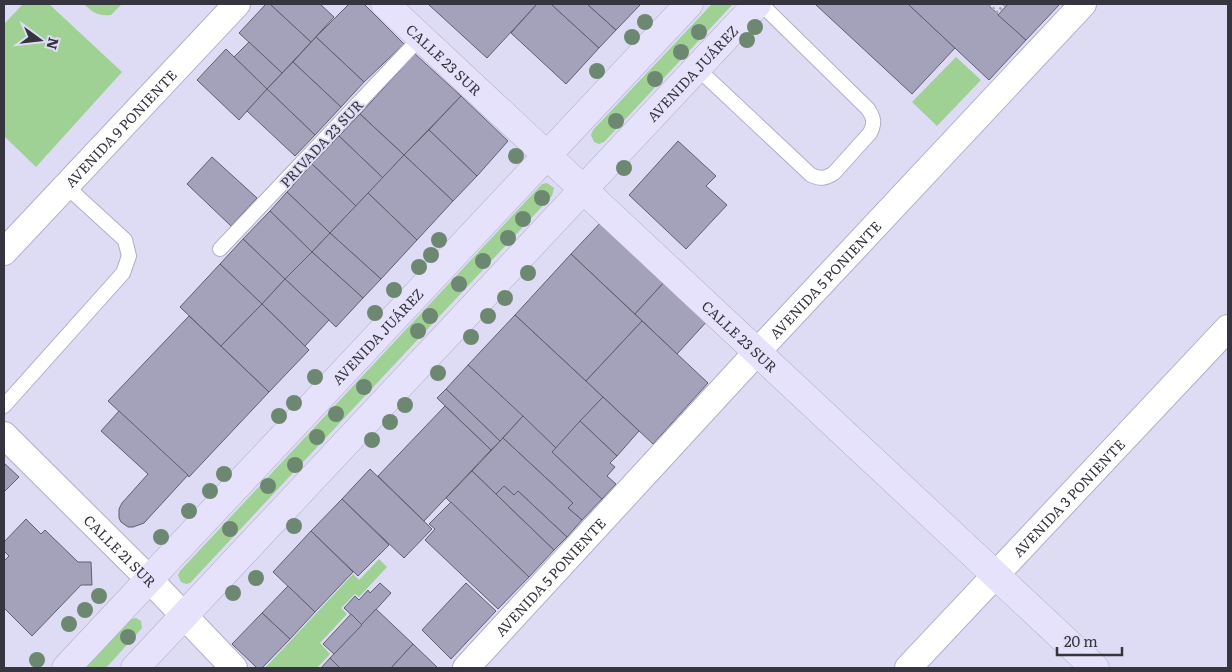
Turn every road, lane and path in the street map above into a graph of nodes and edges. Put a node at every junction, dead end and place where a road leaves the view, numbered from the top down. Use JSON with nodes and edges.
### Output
{"nodes":[{"id":1,"x":237,"y":4,"type":"edge"},
{"id":2,"x":385,"y":4,"type":"edge"},
{"id":3,"x":689,"y":4,"type":"edge"},
{"id":4,"x":757,"y":4,"type":"edge"},
{"id":5,"x":761,"y":4,"type":"edge"},
{"id":6,"x":989,"y":4,"type":"edge"},
{"id":7,"x":1005,"y":4,"type":"edge"},
{"id":8,"x":1083,"y":4,"type":"edge"},
{"id":9,"x":421,"y":37,"type":"junction"},
{"id":10,"x":697,"y":68,"type":"junction"},
{"id":11,"x":547,"y":155,"type":"junction"},
{"id":12,"x":66,"y":186,"type":"junction"},
{"id":13,"x":583,"y":189,"type":"junction"},
{"id":14,"x":220,"y":250,"type":"dead end"},
{"id":15,"x":4,"y":252,"type":"edge"},
{"id":16,"x":1228,"y":328,"type":"edge"},
{"id":17,"x":758,"y":352,"type":"junction"},
{"id":18,"x":4,"y":406,"type":"edge"},
{"id":19,"x":4,"y":435,"type":"edge"},
{"id":20,"x":996,"y":576,"type":"junction"},
{"id":21,"x":149,"y":579,"type":"junction"},
{"id":22,"x":183,"y":616,"type":"junction"},
{"id":23,"x":66,"y":668,"type":"edge"},
{"id":24,"x":135,"y":668,"type":"edge"},
{"id":25,"x":234,"y":668,"type":"edge"},
{"id":26,"x":466,"y":668,"type":"edge"},
{"id":27,"x":908,"y":668,"type":"edge"},
{"id":28,"x":1095,"y":668,"type":"edge"}],
"edges":[{"from":1,"to":12,"type":"street","name":"AVENIDA 9 PONIENTE"},
{"from":2,"to":9,"type":"main road","name":"CALLE 23 SUR"},
{"from":3,"to":11,"type":"main road","name":"AVENIDA JUÁREZ"},
{"from":4,"to":10,"type":"main road","name":"AVENIDA JUÁREZ"},
{"from":5,"to":10,"type":"lane"},
{"from":6,"to":7,"type":"path"},
{"from":8,"to":17,"type":"street","name":"AVENIDA 5 PONIENTE"},
{"from":9,"to":11,"type":"main road","name":"CALLE 23 SUR"},
{"from":9,"to":14,"type":"lane","name":"PRIVADA 23 SUR"},
{"from":10,"to":13,"type":"main road","name":"AVENIDA JUÁREZ"},
{"from":11,"to":13,"type":"main road","name":"CALLE 23 SUR"},
{"from":11,"to":21,"type":"main road","name":"AVENIDA JUÁREZ"},
{"from":12,"to":15,"type":"street","name":"AVENIDA 9 PONIENTE"},
{"from":12,"to":18,"type":"lane"},
{"from":13,"to":17,"type":"main road","name":"CALLE 23 SUR"},
{"from":13,"to":22,"type":"main road","name":"AVENIDA JUÁREZ"},
{"from":16,"to":20,"type":"street","name":"AVENIDA 3 PONIENTE"},
{"from":17,"to":20,"type":"main road","name":"CALLE 23 SUR"},
{"from":17,"to":26,"type":"street","name":"AVENIDA 5 PONIENTE"},
{"from":19,"to":21,"type":"street","name":"CALLE 21 SUR"},
{"from":20,"to":27,"type":"street","name":"AVENIDA 3 PONIENTE"},
{"from":20,"to":28,"type":"main road","name":"CALLE 23 SUR"},
{"from":21,"to":22,"type":"street","name":"CALLE 21 SUR"},
{"from":21,"to":23,"type":"main road","name":"AVENIDA JUÁREZ"},
{"from":22,"to":24,"type":"main road","name":"AVENIDA JUÁREZ"},
{"from":22,"to":25,"type":"street","name":"CALLE 21 SUR"}]}
